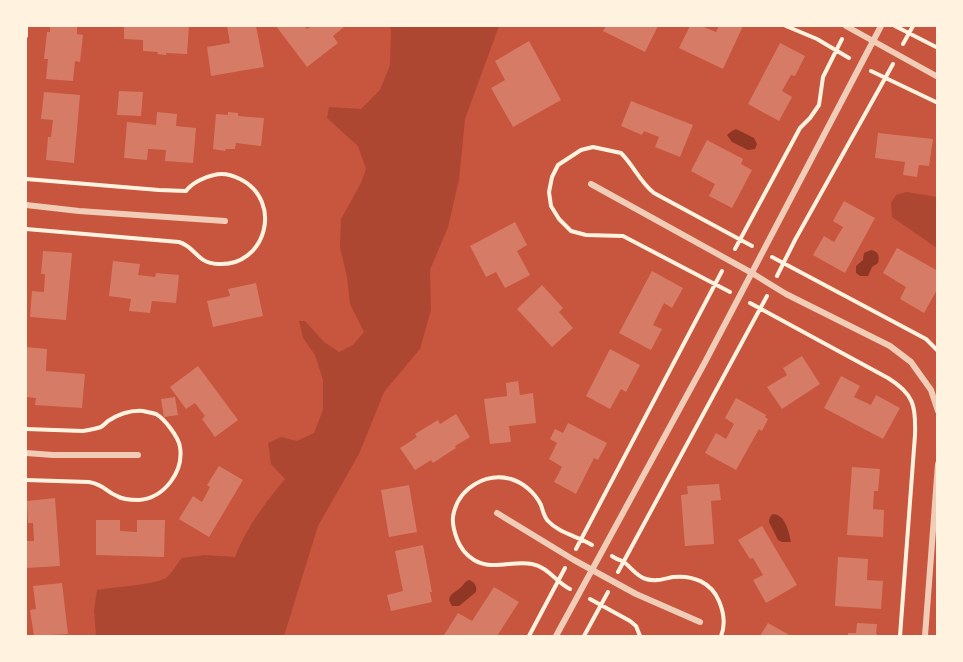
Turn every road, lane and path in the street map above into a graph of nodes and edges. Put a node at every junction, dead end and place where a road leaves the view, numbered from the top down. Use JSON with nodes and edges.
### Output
{"nodes":[{"id":1,"x":26,"y":26,"type":"edge"},
{"id":2,"x":881,"y":26,"type":"edge"},
{"id":3,"x":896,"y":26,"type":"edge"},
{"id":4,"x":913,"y":26,"type":"edge"},
{"id":5,"x":848,"y":27,"type":"edge"},
{"id":6,"x":909,"y":33,"type":"junction"},
{"id":7,"x":26,"y":36,"type":"edge"},
{"id":8,"x":874,"y":40,"type":"junction"},
{"id":9,"x":938,"y":48,"type":"edge"},
{"id":10,"x":898,"y":54,"type":"junction"},
{"id":11,"x":938,"y":77,"type":"edge"},
{"id":12,"x":591,"y":184,"type":"dead end"},
{"id":13,"x":26,"y":205,"type":"edge"},
{"id":14,"x":225,"y":221,"type":"dead end"},
{"id":15,"x":729,"y":261,"type":"junction"},
{"id":16,"x":752,"y":273,"type":"junction"},
{"id":17,"x":772,"y":286,"type":"junction"},
{"id":18,"x":761,"y":309,"type":"junction"},
{"id":19,"x":938,"y":411,"type":"edge"},
{"id":20,"x":26,"y":453,"type":"edge"},
{"id":21,"x":138,"y":455,"type":"dead end"},
{"id":22,"x":938,"y":464,"type":"edge"},
{"id":23,"x":497,"y":513,"type":"dead end"},
{"id":24,"x":574,"y":537,"type":"dead end"},
{"id":25,"x":580,"y":539,"type":"junction"},
{"id":26,"x":603,"y":551,"type":"junction"},
{"id":27,"x":571,"y":558,"type":"junction"},
{"id":28,"x":624,"y":562,"type":"junction"},
{"id":29,"x":592,"y":570,"type":"junction"},
{"id":30,"x":613,"y":582,"type":"junction"},
{"id":31,"x":700,"y":622,"type":"dead end"},
{"id":32,"x":529,"y":636,"type":"edge"},
{"id":33,"x":556,"y":636,"type":"edge"},
{"id":34,"x":584,"y":636,"type":"edge"},
{"id":35,"x":721,"y":636,"type":"edge"},
{"id":36,"x":900,"y":636,"type":"edge"},
{"id":37,"x":925,"y":636,"type":"edge"}],
"edges":[{"from":1,"to":7,"type":"path"},
{"from":2,"to":8,"type":"street"},
{"from":3,"to":6,"type":"path"},
{"from":4,"to":6,"type":"path"},
{"from":5,"to":8,"type":"street"},
{"from":5,"to":15,"type":"path"},
{"from":6,"to":9,"type":"path"},
{"from":6,"to":10,"type":"path"},
{"from":8,"to":10,"type":"street"},
{"from":8,"to":16,"type":"street"},
{"from":10,"to":11,"type":"street"},
{"from":10,"to":17,"type":"path"},
{"from":12,"to":15,"type":"street"},
{"from":13,"to":14,"type":"street"},
{"from":15,"to":16,"type":"street"},
{"from":15,"to":25,"type":"path"},
{"from":16,"to":17,"type":"street"},
{"from":16,"to":26,"type":"street"},
{"from":17,"to":18,"type":"path"},
{"from":17,"to":19,"type":"street"},
{"from":18,"to":28,"type":"path"},
{"from":18,"to":36,"type":"path"},
{"from":20,"to":21,"type":"street"},
{"from":22,"to":37,"type":"street"},
{"from":23,"to":27,"type":"street"},
{"from":24,"to":25,"type":"path"},
{"from":25,"to":26,"type":"path"},
{"from":25,"to":27,"type":"path"},
{"from":26,"to":28,"type":"path"},
{"from":26,"to":29,"type":"street"},
{"from":27,"to":29,"type":"street"},
{"from":27,"to":32,"type":"path"},
{"from":28,"to":30,"type":"path"},
{"from":28,"to":35,"type":"path"},
{"from":29,"to":30,"type":"street"},
{"from":29,"to":33,"type":"street"},
{"from":30,"to":31,"type":"street"},
{"from":30,"to":34,"type":"path"}]}
